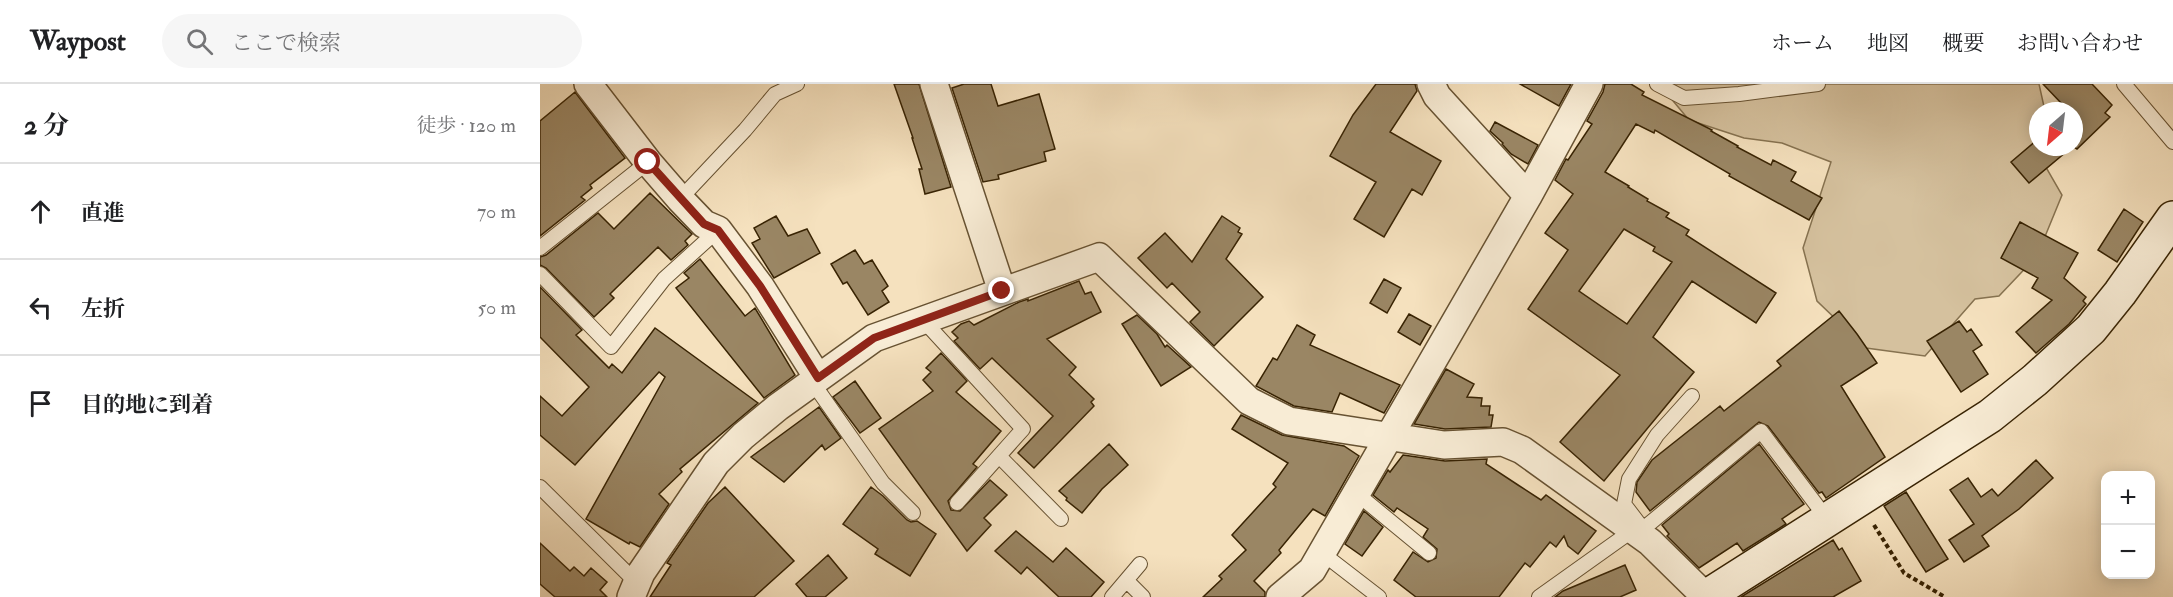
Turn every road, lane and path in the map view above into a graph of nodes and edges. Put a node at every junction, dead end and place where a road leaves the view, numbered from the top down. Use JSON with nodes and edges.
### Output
{"nodes":[{"id":1,"x":588,"y":84,"type":"edge"},
{"id":2,"x":796,"y":84,"type":"edge"},
{"id":3,"x":934,"y":84,"type":"edge"},
{"id":4,"x":1431,"y":84,"type":"edge"},
{"id":5,"x":1589,"y":84,"type":"edge"},
{"id":6,"x":1657,"y":84,"type":"edge"},
{"id":7,"x":1818,"y":84,"type":"edge"},
{"id":8,"x":2124,"y":84,"type":"edge"},
{"id":9,"x":2173,"y":142,"type":"edge"},
{"id":10,"x":648,"y":162,"type":"junction"},
{"id":11,"x":1528,"y":196,"type":"junction"},
{"id":12,"x":680,"y":199,"type":"junction"},
{"id":13,"x":2173,"y":218,"type":"edge"},
{"id":14,"x":718,"y":230,"type":"junction"},
{"id":15,"x":540,"y":248,"type":"edge"},
{"id":16,"x":540,"y":274,"type":"edge"},
{"id":17,"x":1002,"y":291,"type":"junction"},
{"id":18,"x":923,"y":320,"type":"junction"},
{"id":19,"x":815,"y":380,"type":"junction"},
{"id":20,"x":1692,"y":396,"type":"dead end"},
{"id":21,"x":1389,"y":436,"type":"junction"},
{"id":22,"x":999,"y":456,"type":"junction"},
{"id":23,"x":540,"y":487,"type":"edge"},
{"id":24,"x":1356,"y":493,"type":"junction"},
{"id":25,"x":1858,"y":500,"type":"junction"},
{"id":26,"x":957,"y":503,"type":"dead end"},
{"id":27,"x":913,"y":513,"type":"dead end"},
{"id":28,"x":1061,"y":519,"type":"dead end"},
{"id":29,"x":1827,"y":519,"type":"junction"},
{"id":30,"x":1642,"y":534,"type":"junction"},
{"id":31,"x":1322,"y":553,"type":"junction"},
{"id":32,"x":1429,"y":553,"type":"dead end"},
{"id":33,"x":1140,"y":564,"type":"dead end"},
{"id":34,"x":1127,"y":580,"type":"junction"},
{"id":35,"x":633,"y":590,"type":"edge"},
{"id":36,"x":1112,"y":597,"type":"edge"},
{"id":37,"x":1143,"y":597,"type":"edge"},
{"id":38,"x":1280,"y":597,"type":"edge"},
{"id":39,"x":1379,"y":597,"type":"edge"},
{"id":40,"x":1539,"y":597,"type":"edge"},
{"id":41,"x":1706,"y":597,"type":"edge"},
{"id":42,"x":1944,"y":597,"type":"edge"}],
"edges":[{"from":1,"to":10,"type":"street"},
{"from":2,"to":12,"type":"lane"},
{"from":3,"to":17,"type":"street"},
{"from":4,"to":11,"type":"street"},
{"from":5,"to":11,"type":"street"},
{"from":6,"to":7,"type":"lane"},
{"from":8,"to":9,"type":"lane"},
{"from":10,"to":12,"type":"street"},
{"from":10,"to":15,"type":"lane"},
{"from":11,"to":21,"type":"street"},
{"from":12,"to":14,"type":"street"},
{"from":13,"to":25,"type":"street"},
{"from":14,"to":16,"type":"lane"},
{"from":14,"to":19,"type":"street"},
{"from":17,"to":18,"type":"street"},
{"from":17,"to":21,"type":"street"},
{"from":18,"to":19,"type":"street"},
{"from":18,"to":22,"type":"lane"},
{"from":19,"to":27,"type":"lane"},
{"from":19,"to":35,"type":"street"},
{"from":20,"to":30,"type":"lane"},
{"from":21,"to":24,"type":"street"},
{"from":21,"to":30,"type":"street"},
{"from":22,"to":26,"type":"lane"},
{"from":22,"to":28,"type":"lane"},
{"from":23,"to":35,"type":"lane"},
{"from":24,"to":31,"type":"street"},
{"from":24,"to":32,"type":"lane"},
{"from":25,"to":29,"type":"street"},
{"from":25,"to":42,"type":"path"},
{"from":29,"to":30,"type":"lane"},
{"from":29,"to":41,"type":"street"},
{"from":30,"to":40,"type":"lane"},
{"from":30,"to":41,"type":"street"},
{"from":31,"to":38,"type":"street"},
{"from":31,"to":39,"type":"lane"},
{"from":33,"to":34,"type":"lane"},
{"from":34,"to":36,"type":"lane"},
{"from":34,"to":37,"type":"lane"}]}
